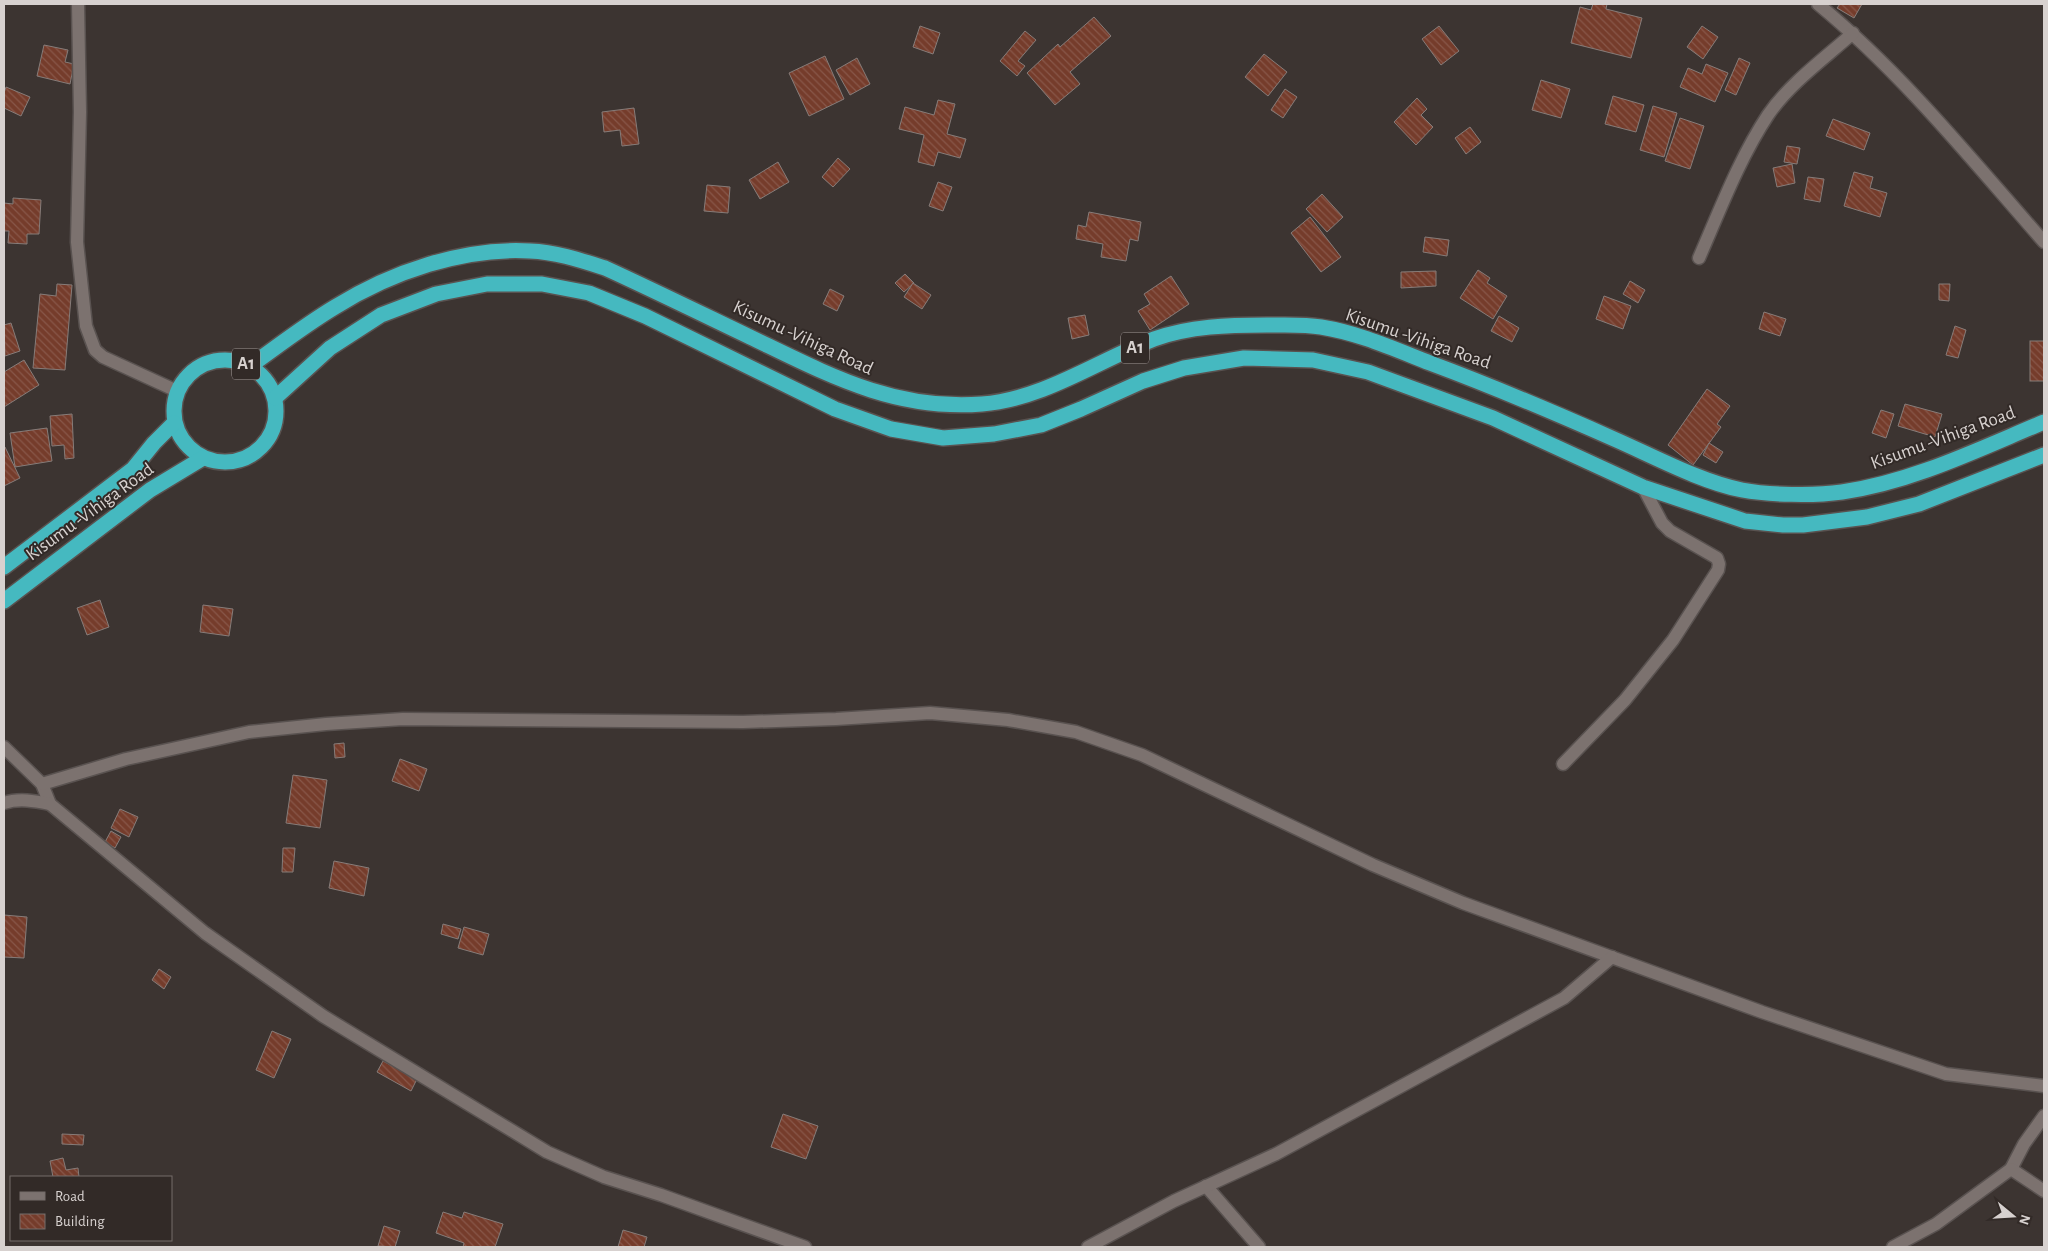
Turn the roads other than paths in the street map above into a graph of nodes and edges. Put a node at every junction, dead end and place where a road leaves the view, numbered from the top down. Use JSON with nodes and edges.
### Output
{"nodes":[{"id":1,"x":78,"y":4,"type":"edge"},
{"id":2,"x":1818,"y":4,"type":"edge"},
{"id":3,"x":1853,"y":33,"type":"junction"},
{"id":4,"x":2044,"y":242,"type":"edge"},
{"id":5,"x":1698,"y":258,"type":"dead end"},
{"id":6,"x":250,"y":366,"type":"junction"},
{"id":7,"x":177,"y":391,"type":"junction"},
{"id":8,"x":275,"y":398,"type":"junction"},
{"id":9,"x":2044,"y":422,"type":"edge"},
{"id":10,"x":174,"y":423,"type":"junction"},
{"id":11,"x":2044,"y":456,"type":"edge"},
{"id":12,"x":203,"y":458,"type":"junction"},
{"id":13,"x":1643,"y":487,"type":"junction"},
{"id":14,"x":4,"y":567,"type":"edge"},
{"id":15,"x":4,"y":601,"type":"edge"},
{"id":16,"x":4,"y":747,"type":"edge"},
{"id":17,"x":1563,"y":764,"type":"dead end"},
{"id":18,"x":42,"y":784,"type":"junction"},
{"id":19,"x":4,"y":803,"type":"edge"},
{"id":20,"x":50,"y":804,"type":"junction"},
{"id":21,"x":1612,"y":957,"type":"junction"},
{"id":22,"x":2044,"y":1086,"type":"edge"},
{"id":23,"x":2044,"y":1116,"type":"edge"},
{"id":24,"x":2010,"y":1168,"type":"junction"},
{"id":25,"x":1206,"y":1186,"type":"junction"},
{"id":26,"x":2044,"y":1190,"type":"edge"},
{"id":27,"x":805,"y":1247,"type":"edge"},
{"id":28,"x":1088,"y":1247,"type":"edge"},
{"id":29,"x":1259,"y":1247,"type":"edge"},
{"id":30,"x":1893,"y":1247,"type":"edge"}],
"edges":[{"from":1,"to":7,"type":"street"},
{"from":2,"to":3,"type":"street"},
{"from":3,"to":4,"type":"street"},
{"from":3,"to":5,"type":"street"},
{"from":6,"to":7,"type":"highway","number":"A1"},
{"from":6,"to":8,"type":"highway","number":"A1"},
{"from":6,"to":9,"type":"highway","name":"Kisumu -Vihiga Road","number":"A1"},
{"from":7,"to":10,"type":"highway"},
{"from":8,"to":12,"type":"highway","number":"A1"},
{"from":8,"to":13,"type":"highway","number":"A1"},
{"from":10,"to":12,"type":"highway","number":"A1"},
{"from":10,"to":14,"type":"highway","name":"Kisumu -Vihiga Road"},
{"from":11,"to":13,"type":"highway","number":"A1"},
{"from":12,"to":15,"type":"highway","name":"Kisumu -Vihiga Road"},
{"from":13,"to":17,"type":"street"},
{"from":16,"to":18,"type":"street"},
{"from":18,"to":20,"type":"street"},
{"from":18,"to":21,"type":"street"},
{"from":19,"to":20,"type":"street"},
{"from":20,"to":27,"type":"street"},
{"from":21,"to":22,"type":"street"},
{"from":21,"to":25,"type":"street"},
{"from":23,"to":24,"type":"street"},
{"from":24,"to":26,"type":"street"},
{"from":24,"to":30,"type":"street"},
{"from":25,"to":28,"type":"street"},
{"from":25,"to":29,"type":"street"}]}
